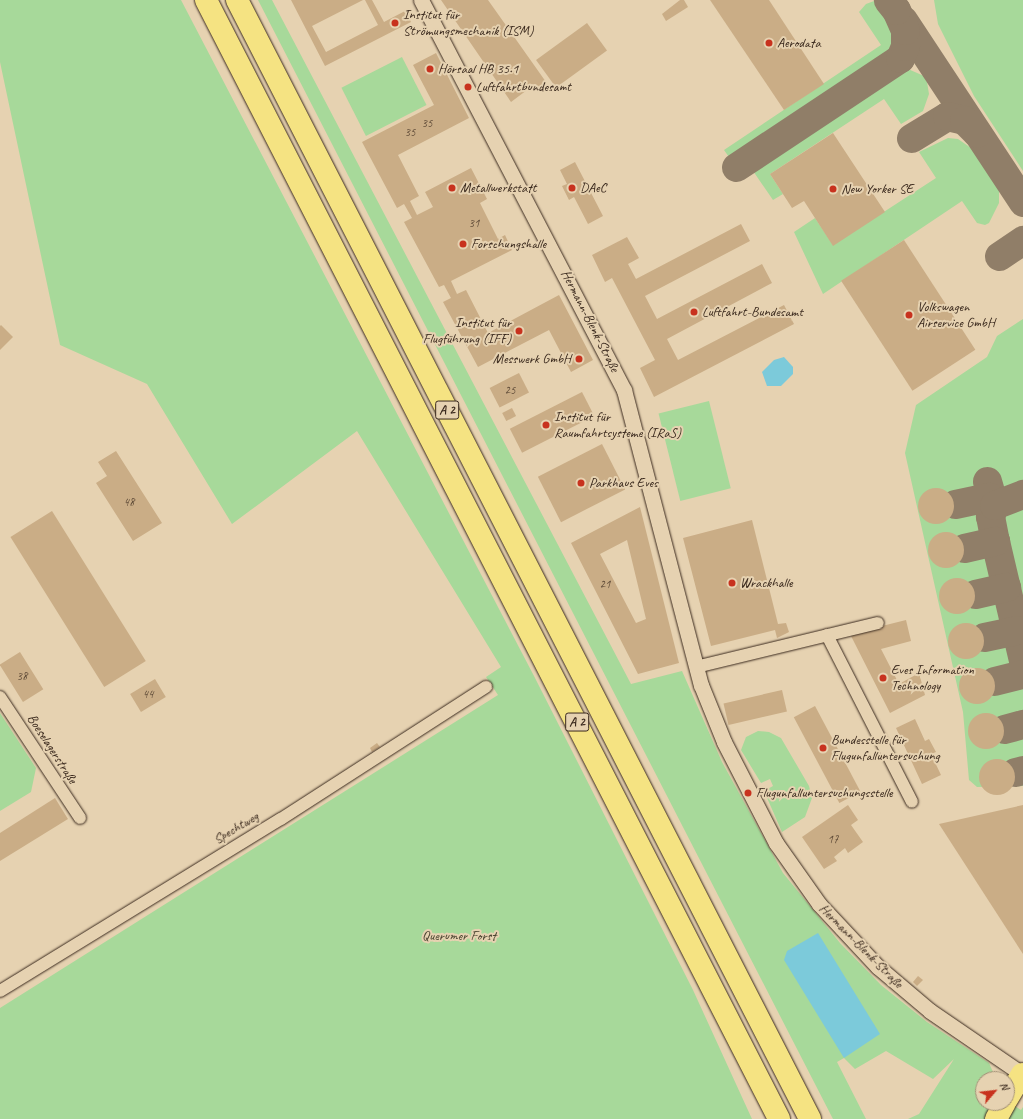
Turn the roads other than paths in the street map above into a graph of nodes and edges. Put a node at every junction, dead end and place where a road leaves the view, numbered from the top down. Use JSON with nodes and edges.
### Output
{"nodes":[{"id":1,"x":206,"y":0,"type":"edge"},
{"id":2,"x":237,"y":0,"type":"edge"},
{"id":3,"x":421,"y":0,"type":"edge"},
{"id":4,"x":878,"y":623,"type":"dead end"},
{"id":5,"x":827,"y":635,"type":"junction"},
{"id":6,"x":696,"y":667,"type":"junction"},
{"id":7,"x":486,"y":687,"type":"dead end"},
{"id":8,"x":0,"y":697,"type":"edge"},
{"id":9,"x":912,"y":802,"type":"dead end"},
{"id":10,"x":80,"y":818,"type":"dead end"},
{"id":11,"x":0,"y":991,"type":"edge"},
{"id":12,"x":1022,"y":1074,"type":"edge"},
{"id":13,"x":792,"y":1084,"type":"junction"},
{"id":14,"x":1015,"y":1086,"type":"edge"},
{"id":15,"x":779,"y":1119,"type":"edge"},
{"id":16,"x":810,"y":1119,"type":"edge"},
{"id":17,"x":817,"y":1119,"type":"edge"}],
"edges":[{"from":1,"to":15,"type":"highway","number":"A 2"},
{"from":2,"to":13,"type":"highway","number":"A 2"},
{"from":3,"to":6,"type":"street","name":"Hermann-Blenk-Straße"},
{"from":4,"to":5,"type":"street"},
{"from":5,"to":6,"type":"street"},
{"from":5,"to":9,"type":"street"},
{"from":6,"to":12,"type":"street","name":"Hermann-Blenk-Straße"},
{"from":7,"to":11,"type":"street","name":"Spechtweg"},
{"from":8,"to":10,"type":"street","name":"Boeselagerstraße"},
{"from":12,"to":14,"type":"highway"},
{"from":13,"to":16,"type":"highway","number":"A 2"},
{"from":13,"to":17,"type":"highway"}]}
